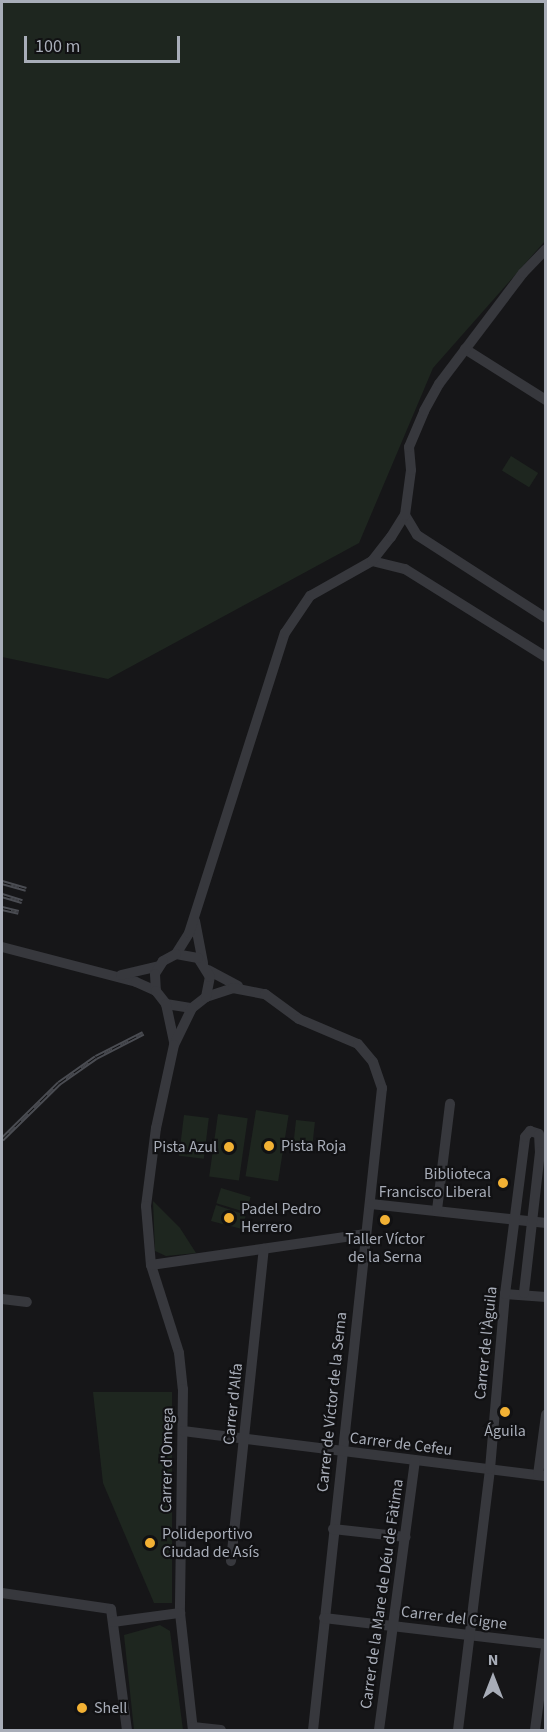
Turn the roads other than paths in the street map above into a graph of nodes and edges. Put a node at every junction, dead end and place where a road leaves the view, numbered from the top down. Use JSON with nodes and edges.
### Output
{"nodes":[{"id":1,"x":546,"y":249,"type":"edge"},
{"id":2,"x":465,"y":349,"type":"junction"},
{"id":3,"x":546,"y":400,"type":"edge"},
{"id":4,"x":405,"y":515,"type":"junction"},
{"id":5,"x":372,"y":561,"type":"junction"},
{"id":6,"x":546,"y":618,"type":"edge"},
{"id":7,"x":546,"y":657,"type":"edge"},
{"id":8,"x":195,"y":914,"type":"junction"},
{"id":9,"x":2,"y":947,"type":"edge"},
{"id":10,"x":176,"y":954,"type":"junction"},
{"id":11,"x":159,"y":966,"type":"junction"},
{"id":12,"x":206,"y":966,"type":"junction"},
{"id":13,"x":105,"y":975,"type":"junction"},
{"id":14,"x":244,"y":988,"type":"junction"},
{"id":15,"x":156,"y":991,"type":"junction"},
{"id":16,"x":206,"y":997,"type":"junction"},
{"id":17,"x":166,"y":1004,"type":"junction"},
{"id":18,"x":192,"y":1008,"type":"junction"},
{"id":19,"x":174,"y":1045,"type":"junction"},
{"id":20,"x":450,"y":1104,"type":"dead end"},
{"id":21,"x":543,"y":1153,"type":"edge"},
{"id":22,"x":523,"y":1158,"type":"junction"},
{"id":23,"x":371,"y":1204,"type":"junction"},
{"id":24,"x":437,"y":1210,"type":"junction"},
{"id":25,"x":515,"y":1220,"type":"junction"},
{"id":26,"x":533,"y":1221,"type":"junction"},
{"id":27,"x":546,"y":1223,"type":"edge"},
{"id":28,"x":366,"y":1234,"type":"junction"},
{"id":29,"x":264,"y":1249,"type":"junction"},
{"id":30,"x":151,"y":1265,"type":"junction"},
{"id":31,"x":524,"y":1293,"type":"junction"},
{"id":32,"x":505,"y":1294,"type":"junction"},
{"id":33,"x":546,"y":1297,"type":"edge"},
{"id":34,"x":2,"y":1299,"type":"edge"},
{"id":35,"x":27,"y":1302,"type":"dead end"},
{"id":36,"x":546,"y":1414,"type":"edge"},
{"id":37,"x":183,"y":1431,"type":"junction"},
{"id":38,"x":244,"y":1440,"type":"junction"},
{"id":39,"x":340,"y":1452,"type":"junction"},
{"id":40,"x":415,"y":1461,"type":"junction"},
{"id":41,"x":490,"y":1470,"type":"junction"},
{"id":42,"x":542,"y":1475,"type":"edge"},
{"id":43,"x":333,"y":1529,"type":"junction"},
{"id":44,"x":406,"y":1537,"type":"junction"},
{"id":45,"x":231,"y":1561,"type":"dead end"},
{"id":46,"x":2,"y":1593,"type":"edge"},
{"id":47,"x":180,"y":1613,"type":"junction"},
{"id":48,"x":324,"y":1618,"type":"junction"},
{"id":49,"x":112,"y":1622,"type":"junction"},
{"id":50,"x":394,"y":1626,"type":"junction"},
{"id":51,"x":471,"y":1636,"type":"junction"},
{"id":52,"x":546,"y":1646,"type":"edge"},
{"id":53,"x":193,"y":1729,"type":"edge"},
{"id":54,"x":127,"y":1731,"type":"edge"},
{"id":55,"x":221,"y":1731,"type":"edge"},
{"id":56,"x":313,"y":1731,"type":"edge"},
{"id":57,"x":379,"y":1731,"type":"edge"},
{"id":58,"x":458,"y":1731,"type":"edge"},
{"id":59,"x":535,"y":1731,"type":"edge"}],
"edges":[{"from":1,"to":2,"type":"street"},
{"from":2,"to":3,"type":"street"},
{"from":2,"to":4,"type":"street"},
{"from":4,"to":5,"type":"street"},
{"from":4,"to":6,"type":"street"},
{"from":5,"to":7,"type":"street"},
{"from":5,"to":8,"type":"street"},
{"from":8,"to":10,"type":"street"},
{"from":8,"to":12,"type":"street"},
{"from":9,"to":13,"type":"street"},
{"from":10,"to":11,"type":"street"},
{"from":10,"to":12,"type":"street"},
{"from":11,"to":13,"type":"street"},
{"from":11,"to":15,"type":"street"},
{"from":12,"to":14,"type":"street"},
{"from":12,"to":16,"type":"street"},
{"from":13,"to":15,"type":"street"},
{"from":14,"to":16,"type":"street"},
{"from":14,"to":23,"type":"street","name":"Carrer de Víctor de la Serna"},
{"from":15,"to":17,"type":"street"},
{"from":16,"to":18,"type":"street"},
{"from":17,"to":18,"type":"street"},
{"from":17,"to":19,"type":"street"},
{"from":18,"to":19,"type":"street"},
{"from":19,"to":30,"type":"street","name":"Carrer d'Omega"},
{"from":20,"to":24,"type":"street"},
{"from":21,"to":22,"type":"street"},
{"from":21,"to":22,"type":"street","name":"Carrer de l'Àguila"},
{"from":21,"to":26,"type":"street","name":"Carrer de l'Àguila"},
{"from":22,"to":25,"type":"street","name":"Carrer de l'Àguila"},
{"from":23,"to":24,"type":"street"},
{"from":23,"to":28,"type":"street","name":"Carrer de Víctor de la Serna"},
{"from":24,"to":25,"type":"street"},
{"from":25,"to":26,"type":"street"},
{"from":25,"to":32,"type":"street","name":"Carrer de l'Àguila"},
{"from":26,"to":27,"type":"street"},
{"from":26,"to":31,"type":"street","name":"Carrer de l'Àguila"},
{"from":28,"to":29,"type":"street"},
{"from":28,"to":39,"type":"street","name":"Carrer de Víctor de la Serna"},
{"from":29,"to":30,"type":"street"},
{"from":29,"to":38,"type":"street","name":"Carrer d'Alfa"},
{"from":30,"to":37,"type":"street","name":"Carrer d'Omega"},
{"from":31,"to":32,"type":"street"},
{"from":31,"to":33,"type":"street"},
{"from":32,"to":41,"type":"street","name":"Carrer de l'Àguila"},
{"from":34,"to":35,"type":"street"},
{"from":36,"to":42,"type":"street"},
{"from":37,"to":38,"type":"street","name":"Carrer de Cefeu"},
{"from":37,"to":47,"type":"street","name":"Carrer d'Omega"},
{"from":38,"to":39,"type":"street","name":"Carrer de Cefeu"},
{"from":38,"to":45,"type":"street","name":"Carrer d'Alfa"},
{"from":39,"to":40,"type":"street","name":"Carrer de Cefeu"},
{"from":39,"to":43,"type":"street","name":"Carrer de Víctor de la Serna"},
{"from":40,"to":41,"type":"street","name":"Carrer de Cefeu"},
{"from":40,"to":44,"type":"street","name":"Carrer de la Mare de Déu de Fàtima"},
{"from":41,"to":42,"type":"street","name":"Carrer de Cefeu"},
{"from":41,"to":51,"type":"street","name":"Carrer de l'Àguila"},
{"from":43,"to":44,"type":"street"},
{"from":43,"to":48,"type":"street","name":"Carrer de Víctor de la Serna"},
{"from":44,"to":50,"type":"street","name":"Carrer de la Mare de Déu de Fàtima"},
{"from":46,"to":49,"type":"street"},
{"from":47,"to":49,"type":"street"},
{"from":47,"to":53,"type":"street","name":"Carrer d'Omega"},
{"from":48,"to":50,"type":"street","name":"Carrer del Cigne"},
{"from":48,"to":56,"type":"street","name":"Carrer de Víctor de la Serna"},
{"from":49,"to":54,"type":"street"},
{"from":50,"to":51,"type":"street","name":"Carrer del Cigne"},
{"from":50,"to":57,"type":"street","name":"Carrer de la Mare de Déu de Fàtima"},
{"from":51,"to":52,"type":"street","name":"Carrer del Cigne"},
{"from":51,"to":58,"type":"street","name":"Carrer de l'Àguila"},
{"from":52,"to":59,"type":"street"},
{"from":53,"to":55,"type":"street"}]}
